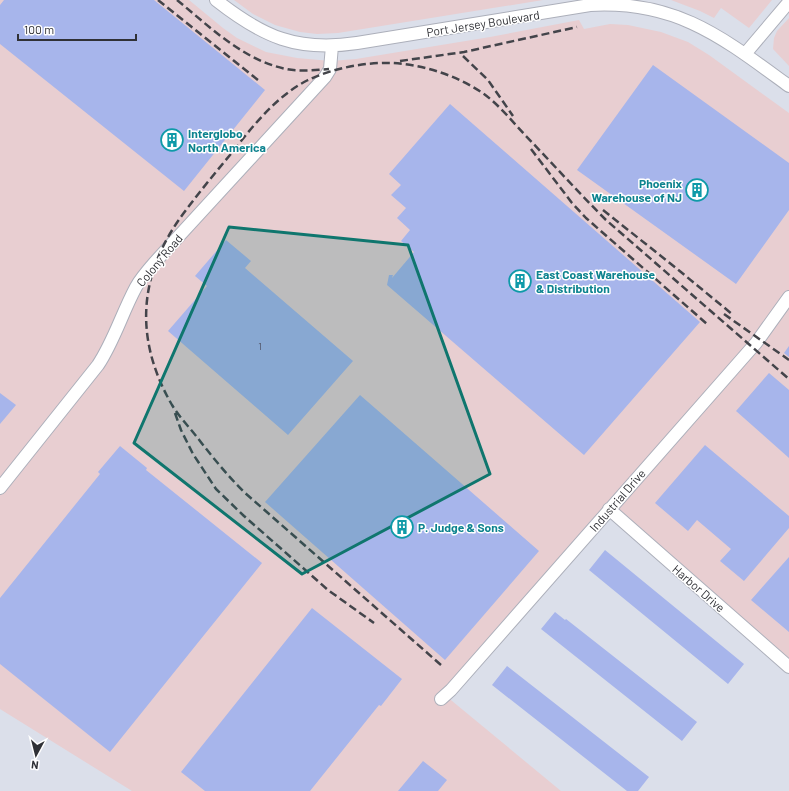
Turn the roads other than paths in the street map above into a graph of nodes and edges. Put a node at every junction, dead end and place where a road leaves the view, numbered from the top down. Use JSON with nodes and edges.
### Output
{"nodes":[{"id":1,"x":216,"y":0,"type":"edge"},
{"id":2,"x":789,"y":2,"type":"edge"},
{"id":3,"x":332,"y":46,"type":"junction"},
{"id":4,"x":745,"y":54,"type":"junction"},
{"id":5,"x":789,"y":86,"type":"edge"},
{"id":6,"x":789,"y":297,"type":"edge"},
{"id":7,"x":0,"y":488,"type":"edge"},
{"id":8,"x":609,"y":509,"type":"junction"},
{"id":9,"x":789,"y":667,"type":"edge"},
{"id":10,"x":441,"y":699,"type":"dead end"}],
"edges":[{"from":1,"to":3,"type":"street","name":"Port Jersey Boulevard"},
{"from":2,"to":4,"type":"street"},
{"from":3,"to":4,"type":"street","name":"Port Jersey Boulevard"},
{"from":3,"to":7,"type":"street","name":"Colony Road"},
{"from":4,"to":5,"type":"street","name":"Port Jersey Boulevard"},
{"from":6,"to":8,"type":"street","name":"Industrial Drive"},
{"from":8,"to":9,"type":"street","name":"Harbor Drive"},
{"from":8,"to":10,"type":"street","name":"Industrial Drive"}]}
